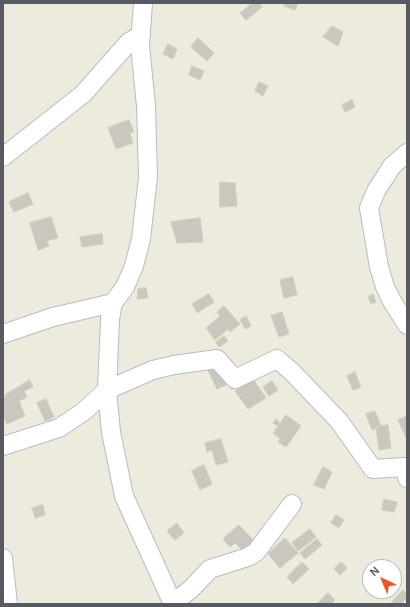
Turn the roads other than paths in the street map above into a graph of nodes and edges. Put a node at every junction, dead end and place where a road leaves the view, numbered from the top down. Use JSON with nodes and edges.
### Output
{"nodes":[{"id":1,"x":143,"y":3,"type":"edge"},
{"id":2,"x":141,"y":35,"type":"junction"},
{"id":3,"x":407,"y":153,"type":"edge"},
{"id":4,"x":3,"y":156,"type":"edge"},
{"id":5,"x":113,"y":303,"type":"junction"},
{"id":6,"x":407,"y":325,"type":"edge"},
{"id":7,"x":3,"y":334,"type":"edge"},
{"id":8,"x":107,"y":390,"type":"junction"},
{"id":9,"x":3,"y":446,"type":"edge"},
{"id":10,"x":407,"y":478,"type":"edge"},
{"id":11,"x":292,"y":504,"type":"dead end"},
{"id":12,"x":3,"y":558,"type":"edge"},
{"id":13,"x":4,"y":583,"type":"edge"},
{"id":14,"x":8,"y":604,"type":"edge"},
{"id":15,"x":173,"y":604,"type":"edge"}],
"edges":[{"from":1,"to":2,"type":"street"},
{"from":2,"to":4,"type":"street"},
{"from":2,"to":5,"type":"street"},
{"from":3,"to":6,"type":"street"},
{"from":5,"to":7,"type":"street"},
{"from":5,"to":8,"type":"street"},
{"from":8,"to":9,"type":"street"},
{"from":8,"to":10,"type":"street"},
{"from":8,"to":15,"type":"street"},
{"from":11,"to":15,"type":"street"},
{"from":12,"to":13,"type":"street"},
{"from":13,"to":14,"type":"street"}]}
